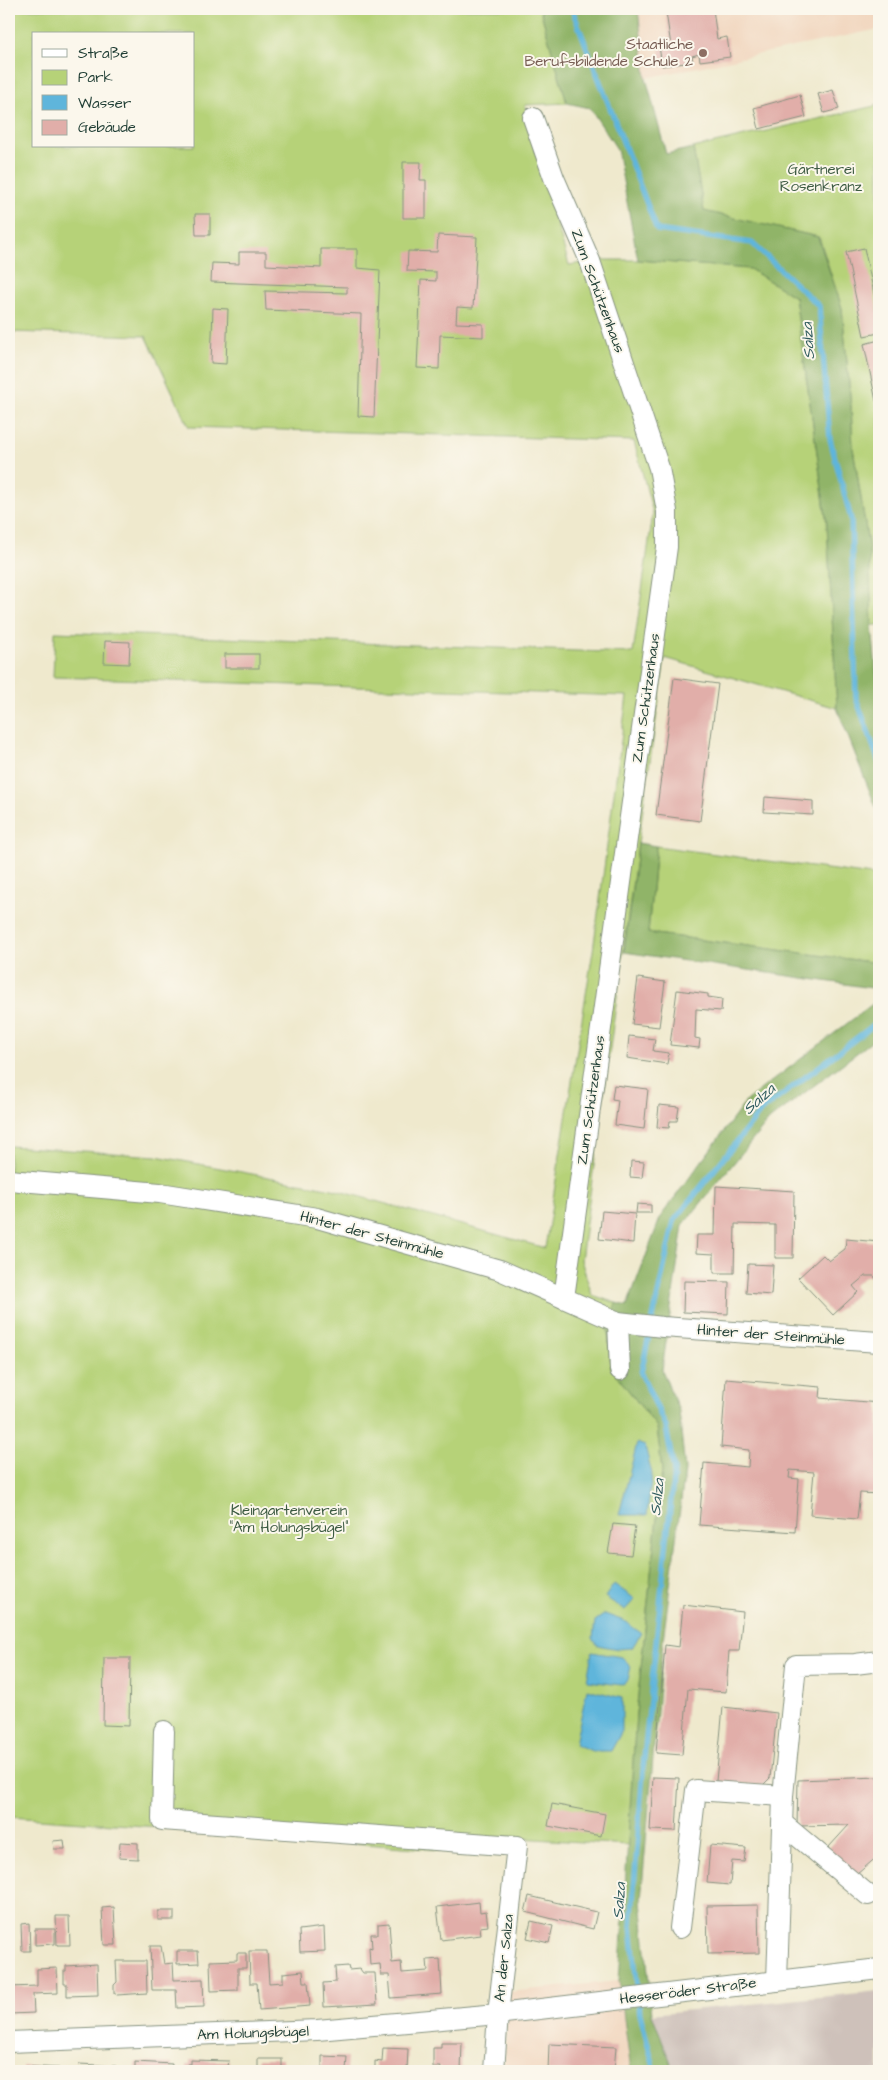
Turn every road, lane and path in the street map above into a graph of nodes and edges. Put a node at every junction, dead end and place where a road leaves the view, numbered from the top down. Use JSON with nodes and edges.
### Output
{"nodes":[{"id":1,"x":533,"y":118,"type":"dead end"},
{"id":2,"x":9,"y":1180,"type":"edge"},
{"id":3,"x":564,"y":1298,"type":"junction"},
{"id":4,"x":627,"y":1323,"type":"junction"},
{"id":5,"x":879,"y":1342,"type":"edge"},
{"id":6,"x":620,"y":1370,"type":"dead end"},
{"id":7,"x":879,"y":1661,"type":"edge"},
{"id":8,"x":164,"y":1731,"type":"dead end"},
{"id":9,"x":783,"y":1796,"type":"junction"},
{"id":10,"x":782,"y":1823,"type":"junction"},
{"id":11,"x":868,"y":1895,"type":"dead end"},
{"id":12,"x":680,"y":1928,"type":"dead end"},
{"id":13,"x":879,"y":1969,"type":"edge"},
{"id":14,"x":777,"y":1981,"type":"junction"},
{"id":15,"x":498,"y":2014,"type":"junction"},
{"id":16,"x":9,"y":2042,"type":"edge"},
{"id":17,"x":494,"y":2071,"type":"edge"}],
"edges":[{"from":1,"to":3,"type":"street","name":"Zum Schützenhaus"},
{"from":2,"to":3,"type":"street","name":"Hinter der Steinmühle"},
{"from":3,"to":4,"type":"street","name":"Hinter der Steinmühle"},
{"from":4,"to":5,"type":"street","name":"Hinter der Steinmühle"},
{"from":4,"to":6,"type":"street"},
{"from":7,"to":9,"type":"street"},
{"from":8,"to":15,"type":"street","name":"An der Salza"},
{"from":9,"to":10,"type":"street"},
{"from":9,"to":12,"type":"street"},
{"from":10,"to":11,"type":"street"},
{"from":10,"to":14,"type":"street"},
{"from":13,"to":14,"type":"street","name":"Hesseröder Straße"},
{"from":14,"to":15,"type":"street","name":"Hesseröder Straße"},
{"from":15,"to":16,"type":"street","name":"Am Holungsbügel"},
{"from":15,"to":17,"type":"street","name":"An der Salza"}]}
